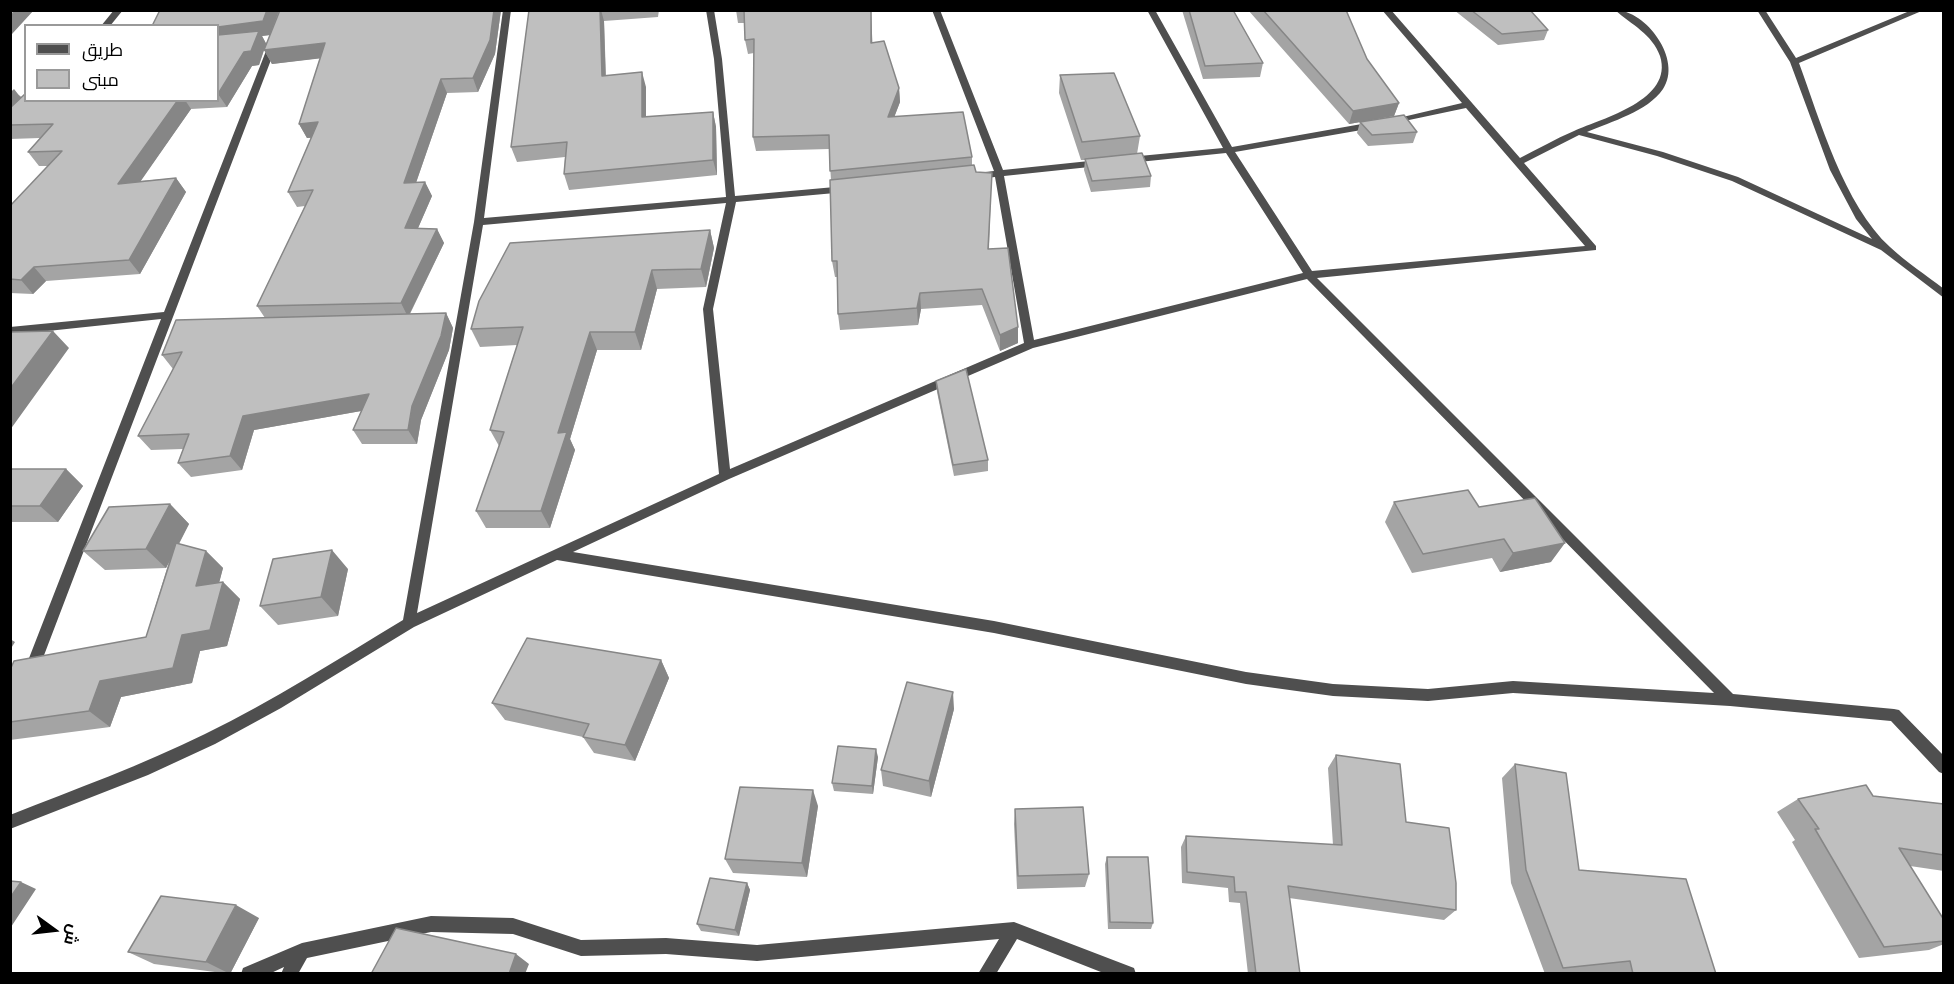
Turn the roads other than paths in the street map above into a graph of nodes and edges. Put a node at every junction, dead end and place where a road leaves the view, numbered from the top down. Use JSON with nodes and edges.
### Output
{"nodes":[{"id":1,"x":119,"y":10,"type":"edge"},
{"id":2,"x":286,"y":10,"type":"edge"},
{"id":3,"x":507,"y":10,"type":"edge"},
{"id":4,"x":710,"y":10,"type":"edge"},
{"id":5,"x":936,"y":10,"type":"edge"},
{"id":6,"x":1151,"y":10,"type":"edge"},
{"id":7,"x":1386,"y":10,"type":"edge"},
{"id":8,"x":1620,"y":10,"type":"edge"},
{"id":9,"x":1761,"y":10,"type":"edge"},
{"id":10,"x":1920,"y":10,"type":"edge"},
{"id":11,"x":107,"y":24,"type":"edge"},
{"id":12,"x":1794,"y":62,"type":"junction"},
{"id":13,"x":1466,"y":105,"type":"junction"},
{"id":14,"x":1578,"y":132,"type":"junction"},
{"id":15,"x":1229,"y":150,"type":"junction"},
{"id":16,"x":1520,"y":162,"type":"junction"},
{"id":17,"x":999,"y":173,"type":"junction"},
{"id":18,"x":964,"y":177,"type":"edge"},
{"id":19,"x":859,"y":188,"type":"edge"},
{"id":20,"x":731,"y":201,"type":"junction"},
{"id":21,"x":479,"y":222,"type":"junction"},
{"id":22,"x":1885,"y":248,"type":"junction"},
{"id":23,"x":1310,"y":275,"type":"junction"},
{"id":24,"x":1944,"y":295,"type":"edge"},
{"id":25,"x":169,"y":315,"type":"junction"},
{"id":26,"x":10,"y":330,"type":"edge"},
{"id":27,"x":1030,"y":345,"type":"junction"},
{"id":28,"x":725,"y":476,"type":"junction"},
{"id":29,"x":559,"y":555,"type":"junction"},
{"id":30,"x":410,"y":623,"type":"junction"},
{"id":31,"x":28,"y":679,"type":"edge"},
{"id":32,"x":1730,"y":700,"type":"junction"},
{"id":33,"x":1944,"y":767,"type":"edge"},
{"id":34,"x":10,"y":822,"type":"edge"},
{"id":35,"x":1014,"y":930,"type":"junction"},
{"id":36,"x":302,"y":951,"type":"junction"},
{"id":37,"x":249,"y":974,"type":"edge"},
{"id":38,"x":289,"y":974,"type":"edge"},
{"id":39,"x":986,"y":974,"type":"edge"},
{"id":40,"x":1128,"y":974,"type":"edge"}],
"edges":[{"from":1,"to":11,"type":"street"},
{"from":2,"to":25,"type":"street"},
{"from":3,"to":21,"type":"street"},
{"from":4,"to":20,"type":"street"},
{"from":5,"to":17,"type":"street"},
{"from":6,"to":15,"type":"street"},
{"from":7,"to":13,"type":"street"},
{"from":8,"to":14,"type":"street"},
{"from":9,"to":12,"type":"street"},
{"from":10,"to":12,"type":"street"},
{"from":12,"to":22,"type":"street"},
{"from":13,"to":15,"type":"street"},
{"from":13,"to":16,"type":"street"},
{"from":14,"to":16,"type":"street"},
{"from":14,"to":22,"type":"street"},
{"from":15,"to":17,"type":"street"},
{"from":15,"to":23,"type":"street"},
{"from":16,"to":23,"type":"street"},
{"from":17,"to":18,"type":"street"},
{"from":17,"to":27,"type":"street"},
{"from":19,"to":20,"type":"street"},
{"from":20,"to":21,"type":"street"},
{"from":20,"to":28,"type":"street"},
{"from":21,"to":30,"type":"street"},
{"from":22,"to":24,"type":"street"},
{"from":23,"to":27,"type":"street"},
{"from":23,"to":32,"type":"street"},
{"from":25,"to":26,"type":"street"},
{"from":25,"to":31,"type":"street"},
{"from":27,"to":28,"type":"street"},
{"from":28,"to":29,"type":"street"},
{"from":29,"to":30,"type":"street"},
{"from":29,"to":32,"type":"street"},
{"from":30,"to":34,"type":"street"},
{"from":32,"to":33,"type":"street"},
{"from":35,"to":36,"type":"street"},
{"from":35,"to":39,"type":"street"},
{"from":35,"to":40,"type":"street"},
{"from":36,"to":37,"type":"street"},
{"from":36,"to":38,"type":"street"}]}
